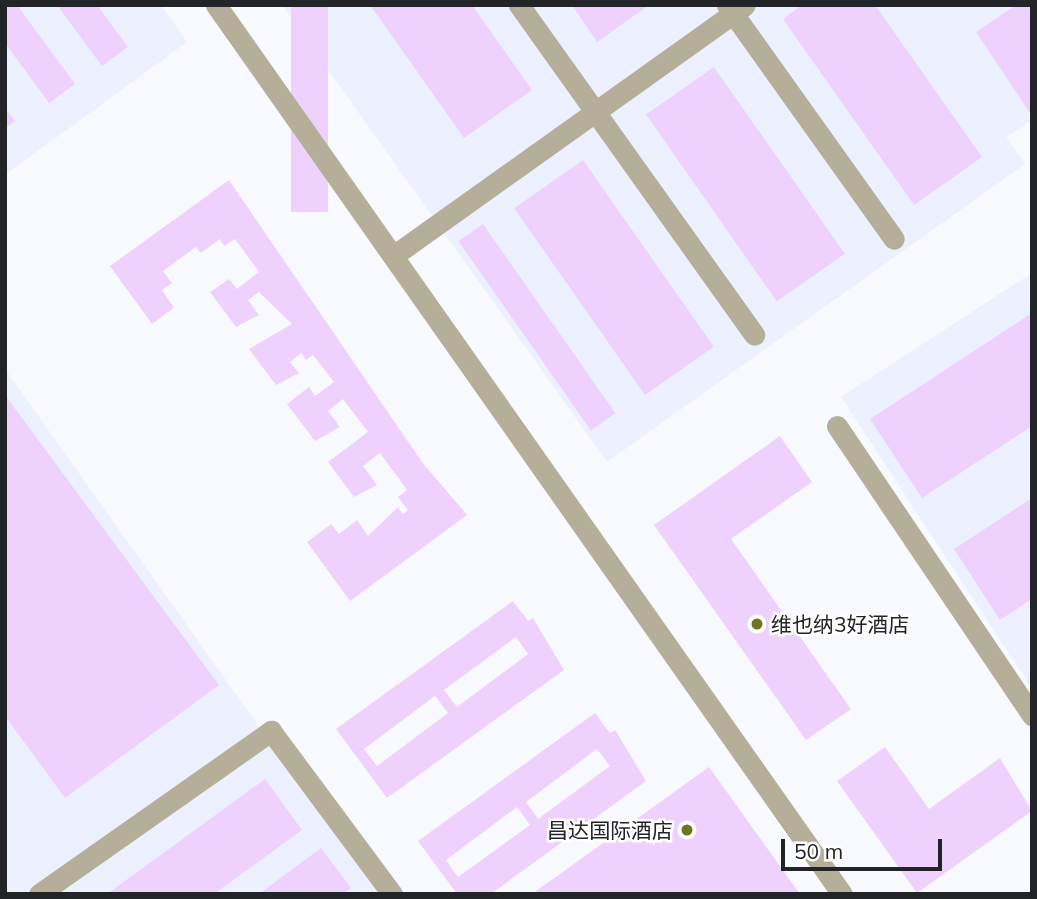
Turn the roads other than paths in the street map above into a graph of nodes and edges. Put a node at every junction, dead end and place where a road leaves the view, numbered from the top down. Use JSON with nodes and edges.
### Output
{"nodes":[{"id":1,"x":519,"y":5,"type":"edge"},
{"id":2,"x":218,"y":6,"type":"edge"},
{"id":3,"x":735,"y":8,"type":"edge"},
{"id":4,"x":595,"y":113,"type":"junction"},
{"id":5,"x":894,"y":239,"type":"dead end"},
{"id":6,"x":393,"y":256,"type":"junction"},
{"id":7,"x":754,"y":335,"type":"dead end"},
{"id":8,"x":837,"y":426,"type":"dead end"},
{"id":9,"x":1032,"y":715,"type":"edge"},
{"id":10,"x":39,"y":894,"type":"edge"},
{"id":11,"x":392,"y":894,"type":"edge"},
{"id":12,"x":842,"y":894,"type":"edge"}],
"edges":[{"from":1,"to":4,"type":"street"},
{"from":2,"to":6,"type":"street"},
{"from":3,"to":4,"type":"street"},
{"from":3,"to":5,"type":"street"},
{"from":4,"to":6,"type":"street"},
{"from":4,"to":7,"type":"street"},
{"from":6,"to":12,"type":"street"},
{"from":8,"to":9,"type":"street"},
{"from":10,"to":11,"type":"street"}]}
